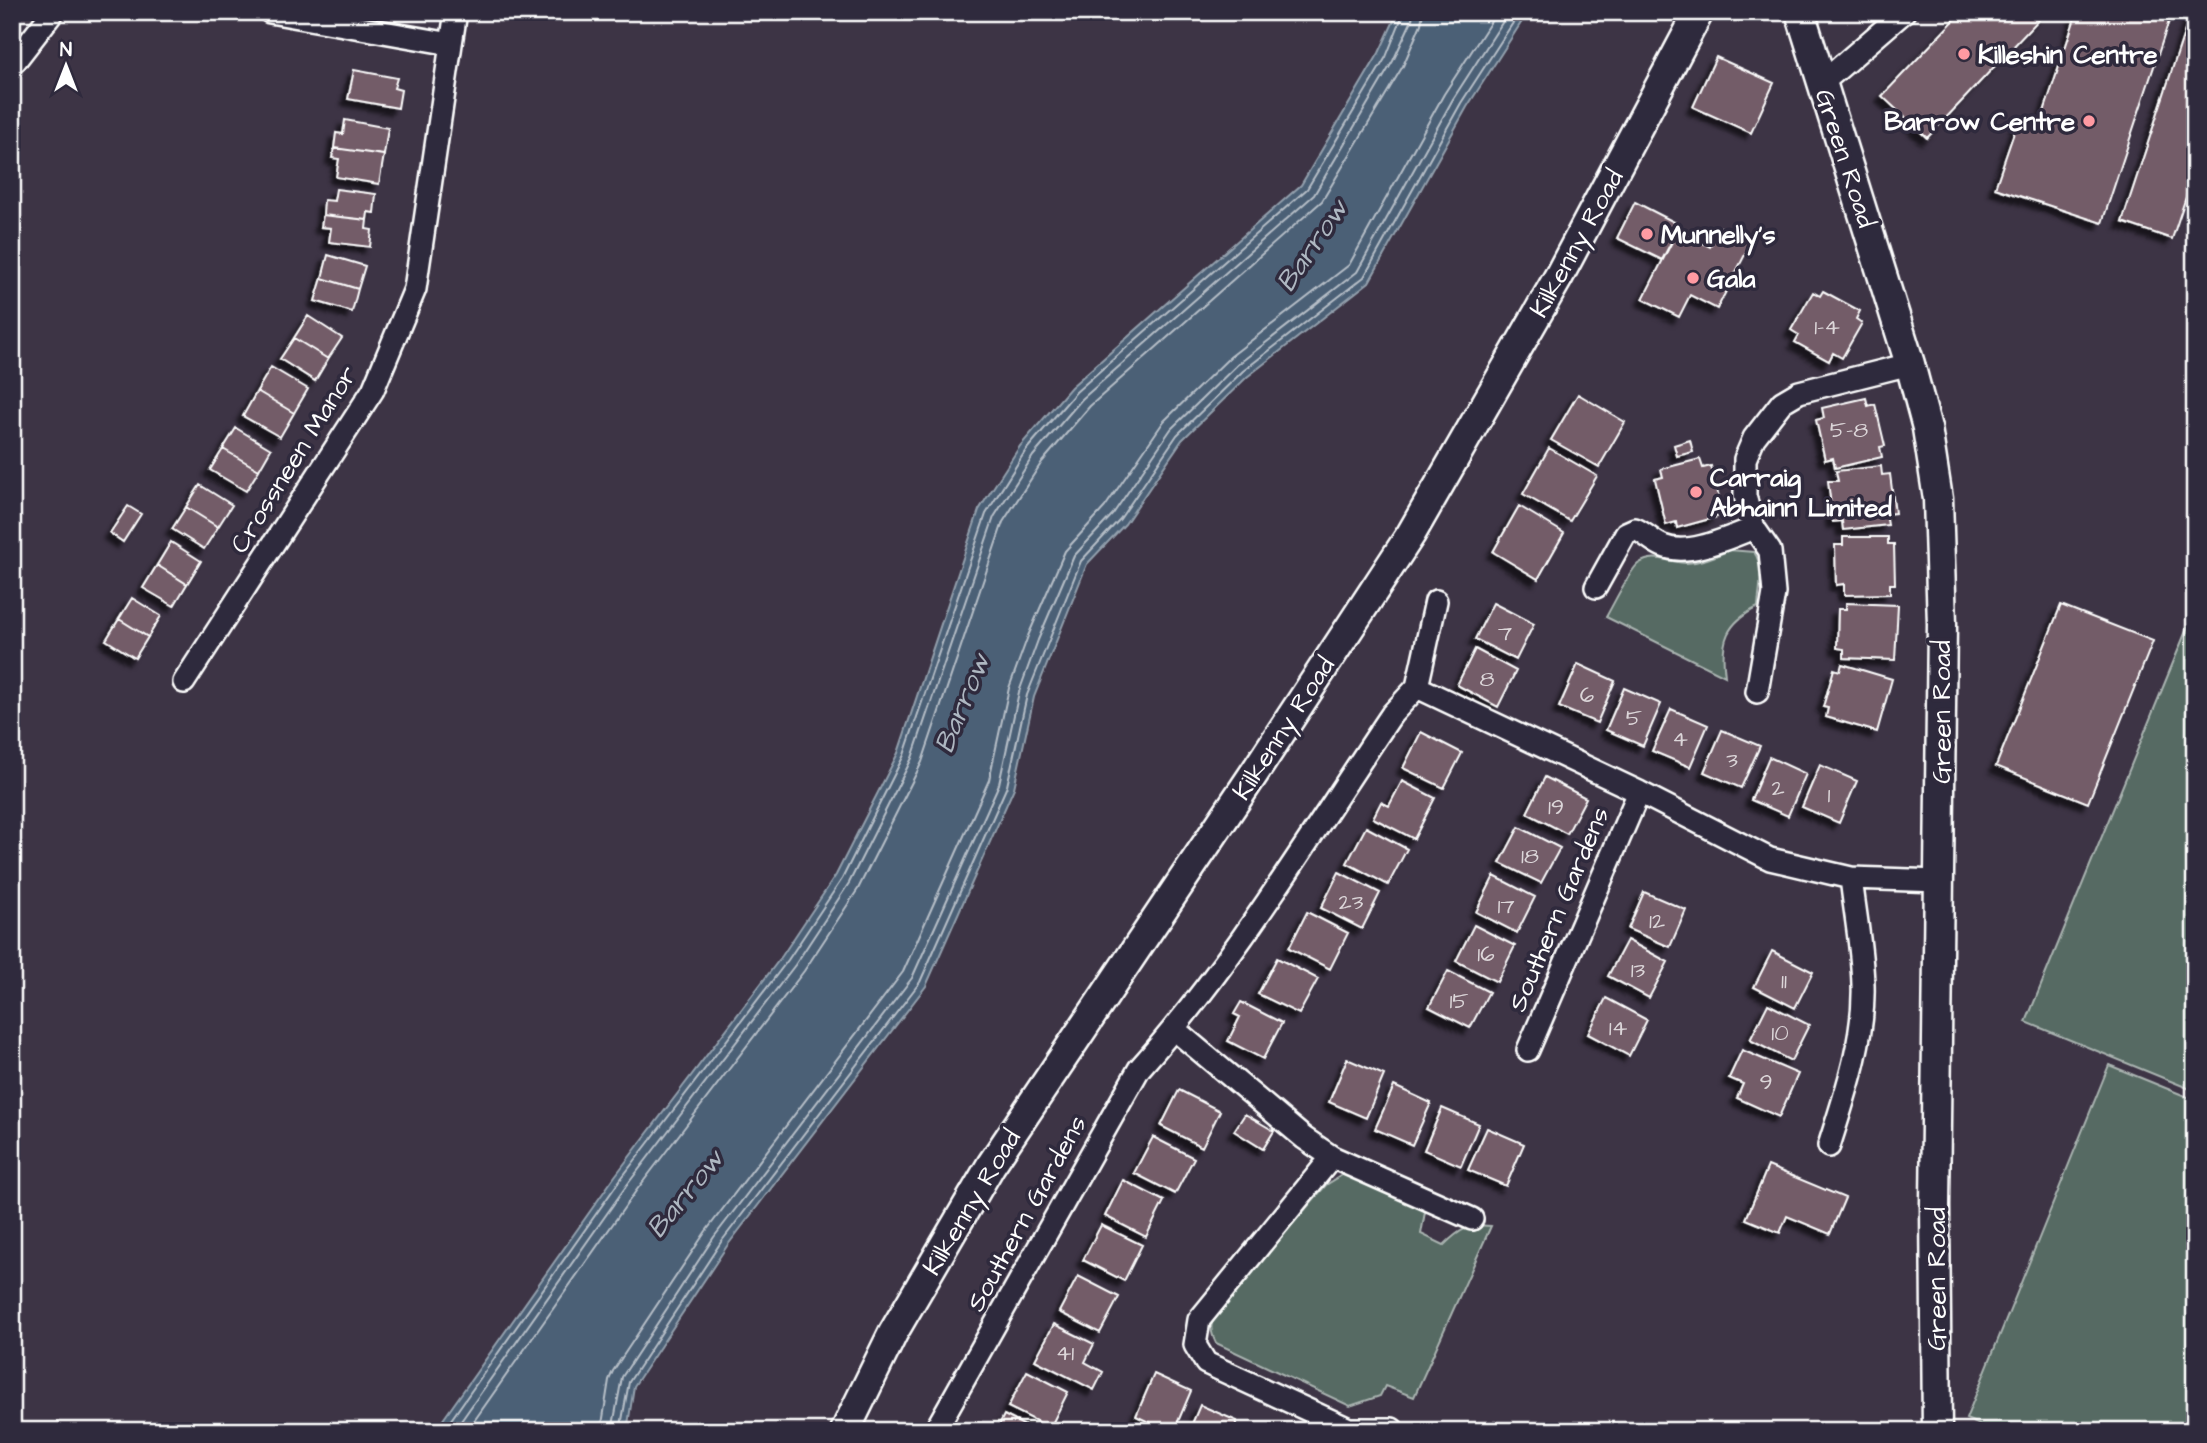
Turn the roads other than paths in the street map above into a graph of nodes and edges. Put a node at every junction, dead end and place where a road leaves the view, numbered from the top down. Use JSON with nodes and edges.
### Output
{"nodes":[{"id":1,"x":53,"y":12,"type":"edge"},
{"id":2,"x":270,"y":12,"type":"edge"},
{"id":3,"x":456,"y":12,"type":"edge"},
{"id":4,"x":1699,"y":12,"type":"edge"},
{"id":5,"x":1800,"y":12,"type":"edge"},
{"id":6,"x":1904,"y":12,"type":"edge"},
{"id":7,"x":451,"y":44,"type":"junction"},
{"id":8,"x":15,"y":61,"type":"dead end"},
{"id":9,"x":1822,"y":83,"type":"junction"},
{"id":10,"x":1910,"y":364,"type":"junction"},
{"id":11,"x":1754,"y":528,"type":"junction"},
{"id":12,"x":1596,"y":587,"type":"dead end"},
{"id":13,"x":1436,"y":601,"type":"dead end"},
{"id":14,"x":184,"y":682,"type":"dead end"},
{"id":15,"x":1416,"y":687,"type":"junction"},
{"id":16,"x":1757,"y":692,"type":"dead end"},
{"id":17,"x":1639,"y":792,"type":"junction"},
{"id":18,"x":1851,"y":878,"type":"junction"},
{"id":19,"x":1940,"y":881,"type":"junction"},
{"id":20,"x":1174,"y":1029,"type":"junction"},
{"id":21,"x":1528,"y":1050,"type":"dead end"},
{"id":22,"x":1829,"y":1146,"type":"dead end"},
{"id":23,"x":1332,"y":1157,"type":"junction"},
{"id":24,"x":1472,"y":1219,"type":"dead end"},
{"id":25,"x":1391,"y":1429,"type":"edge"},
{"id":26,"x":845,"y":1431,"type":"edge"},
{"id":27,"x":935,"y":1431,"type":"edge"},
{"id":28,"x":1937,"y":1431,"type":"edge"}],
"edges":[{"from":1,"to":8,"type":"street"},
{"from":2,"to":7,"type":"street"},
{"from":3,"to":7,"type":"street","name":"Crossneen Manor"},
{"from":4,"to":26,"type":"main road","name":"Kilkenny Road"},
{"from":5,"to":9,"type":"main road","name":"Green Road"},
{"from":6,"to":9,"type":"street"},
{"from":7,"to":14,"type":"street","name":"Crossneen Manor"},
{"from":9,"to":10,"type":"main road","name":"Green Road"},
{"from":10,"to":11,"type":"street"},
{"from":10,"to":19,"type":"main road","name":"Green Road"},
{"from":11,"to":12,"type":"street"},
{"from":11,"to":16,"type":"street"},
{"from":13,"to":15,"type":"street","name":"Southern Gardens"},
{"from":15,"to":17,"type":"street","name":"Southern Gardens"},
{"from":15,"to":20,"type":"street","name":"Southern Gardens"},
{"from":17,"to":18,"type":"street","name":"Southern Gardens"},
{"from":17,"to":21,"type":"street","name":"Southern Gardens"},
{"from":18,"to":19,"type":"street","name":"Southern Gardens"},
{"from":18,"to":22,"type":"street"},
{"from":19,"to":28,"type":"main road","name":"Green Road"},
{"from":20,"to":23,"type":"street"},
{"from":20,"to":27,"type":"street","name":"Southern Gardens"},
{"from":23,"to":24,"type":"street"},
{"from":23,"to":25,"type":"street"}]}
